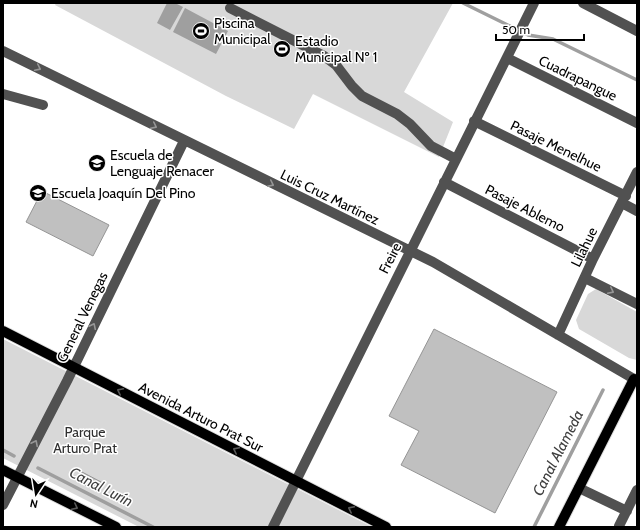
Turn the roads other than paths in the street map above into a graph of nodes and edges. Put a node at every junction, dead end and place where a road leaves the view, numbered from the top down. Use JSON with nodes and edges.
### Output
{"nodes":[{"id":1,"x":534,"y":3,"type":"edge"},
{"id":2,"x":583,"y":3,"type":"edge"},
{"id":3,"x":597,"y":6,"type":"edge"},
{"id":4,"x":230,"y":8,"type":"dead end"},
{"id":5,"x":637,"y":31,"type":"edge"},
{"id":6,"x":3,"y":51,"type":"edge"},
{"id":7,"x":506,"y":58,"type":"junction"},
{"id":8,"x":3,"y":94,"type":"edge"},
{"id":9,"x":43,"y":105,"type":"dead end"},
{"id":10,"x":474,"y":121,"type":"junction"},
{"id":11,"x":637,"y":123,"type":"edge"},
{"id":12,"x":184,"y":141,"type":"junction"},
{"id":13,"x":456,"y":159,"type":"junction"},
{"id":14,"x":637,"y":172,"type":"edge"},
{"id":15,"x":444,"y":182,"type":"junction"},
{"id":16,"x":624,"y":200,"type":"junction"},
{"id":17,"x":637,"y":211,"type":"edge"},
{"id":18,"x":409,"y":252,"type":"junction"},
{"id":19,"x":593,"y":260,"type":"junction"},
{"id":20,"x":585,"y":278,"type":"junction"},
{"id":21,"x":637,"y":304,"type":"edge"},
{"id":22,"x":3,"y":331,"type":"edge"},
{"id":23,"x":558,"y":335,"type":"junction"},
{"id":24,"x":73,"y":367,"type":"junction"},
{"id":25,"x":635,"y":379,"type":"edge"},
{"id":26,"x":3,"y":470,"type":"edge"},
{"id":27,"x":17,"y":477,"type":"junction"},
{"id":28,"x":296,"y":481,"type":"junction"},
{"id":29,"x":578,"y":488,"type":"junction"},
{"id":30,"x":637,"y":490,"type":"edge"},
{"id":31,"x":3,"y":505,"type":"edge"},
{"id":32,"x":626,"y":511,"type":"junction"},
{"id":33,"x":619,"y":526,"type":"edge"},
{"id":34,"x":116,"y":527,"type":"edge"},
{"id":35,"x":273,"y":527,"type":"edge"},
{"id":36,"x":386,"y":527,"type":"edge"},
{"id":37,"x":558,"y":527,"type":"edge"}],
"edges":[{"from":1,"to":7,"type":"street","name":"Freire"},
{"from":2,"to":3,"type":"street"},
{"from":3,"to":5,"type":"street"},
{"from":4,"to":13,"type":"street"},
{"from":6,"to":12,"type":"street","name":"Luis Cruz Martínez","one_way":true},
{"from":7,"to":10,"type":"street","name":"Freire"},
{"from":7,"to":11,"type":"street","name":"Cuadrapangue"},
{"from":8,"to":9,"type":"street"},
{"from":10,"to":13,"type":"street","name":"Freire"},
{"from":10,"to":16,"type":"street","name":"Pasaje Menelhue"},
{"from":12,"to":18,"type":"street","name":"Luis Cruz Martínez","one_way":true},
{"from":24,"to":12,"type":"street","name":"General Venegas","one_way":true},
{"from":13,"to":15,"type":"street","name":"Freire"},
{"from":14,"to":16,"type":"street","name":"Lilahue"},
{"from":15,"to":18,"type":"street","name":"Freire"},
{"from":15,"to":19,"type":"street","name":"Pasaje Ablemo"},
{"from":16,"to":17,"type":"street","name":"Pasaje Menelhue"},
{"from":16,"to":19,"type":"street","name":"Lilahue"},
{"from":18,"to":23,"type":"street","name":"Luis Cruz Martínez"},
{"from":18,"to":28,"type":"street","name":"Freire"},
{"from":19,"to":20,"type":"street","name":"Lilahue"},
{"from":20,"to":21,"type":"street","one_way":true},
{"from":20,"to":23,"type":"street","name":"Lilahue"},
{"from":22,"to":24,"type":"main road","name":"Avenida Arturo Prat Sur"},
{"from":23,"to":25,"type":"street","name":"Luis Cruz Martínez"},
{"from":27,"to":24,"type":"street","name":"General Venegas","one_way":true},
{"from":28,"to":24,"type":"main road","name":"Avenida Arturo Prat Sur","one_way":true},
{"from":25,"to":29,"type":"main road"},
{"from":26,"to":27,"type":"main road"},
{"from":27,"to":31,"type":"street","name":"General Venegas"},
{"from":27,"to":34,"type":"main road","one_way":true},
{"from":28,"to":35,"type":"street","name":"Freire"},
{"from":36,"to":28,"type":"main road","name":"Avenida Arturo Prat Sur","one_way":true},
{"from":29,"to":32,"type":"street"},
{"from":29,"to":37,"type":"main road"},
{"from":30,"to":32,"type":"street"},
{"from":32,"to":33,"type":"street"}]}
